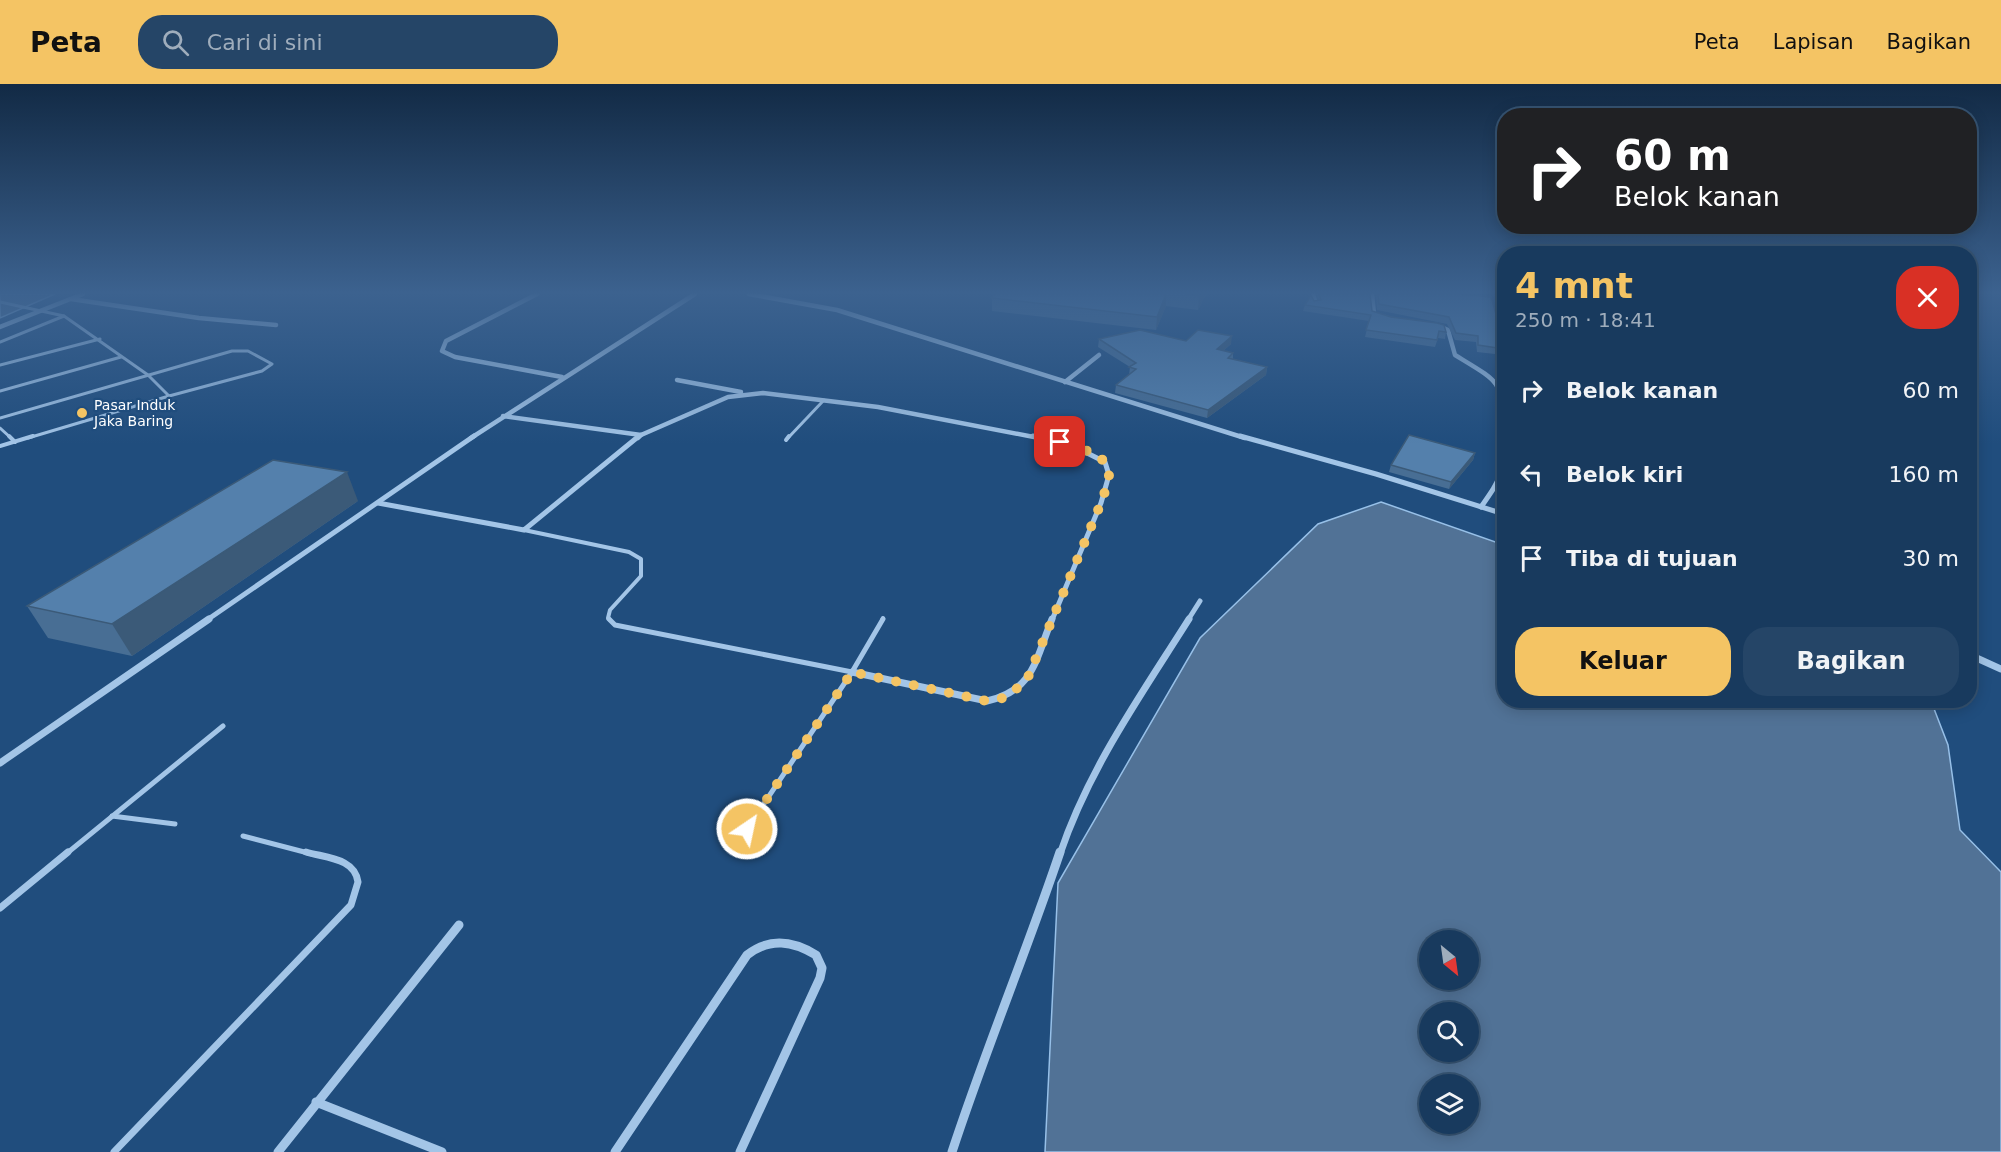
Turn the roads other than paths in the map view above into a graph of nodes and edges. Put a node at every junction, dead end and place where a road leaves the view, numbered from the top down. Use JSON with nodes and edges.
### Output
{"nodes":[{"id":1,"x":81,"y":344,"type":"edge"},
{"id":2,"x":106,"y":344,"type":"edge"},
{"id":3,"x":445,"y":344,"type":"edge"},
{"id":4,"x":617,"y":344,"type":"edge"},
{"id":5,"x":944,"y":344,"type":"edge"},
{"id":6,"x":1452,"y":344,"type":"edge"},
{"id":7,"x":1099,"y":355,"type":"dead end"},
{"id":8,"x":121,"y":357,"type":"junction"},
{"id":9,"x":0,"y":365,"type":"edge"},
{"id":10,"x":148,"y":375,"type":"junction"},
{"id":11,"x":563,"y":378,"type":"junction"},
{"id":12,"x":677,"y":380,"type":"dead end"},
{"id":13,"x":1065,"y":382,"type":"junction"},
{"id":14,"x":1497,"y":383,"type":"edge"},
{"id":15,"x":0,"y":392,"type":"edge"},
{"id":16,"x":748,"y":393,"type":"junction"},
{"id":17,"x":169,"y":396,"type":"junction"},
{"id":18,"x":824,"y":400,"type":"junction"},
{"id":19,"x":503,"y":416,"type":"junction"},
{"id":20,"x":0,"y":418,"type":"edge"},
{"id":21,"x":0,"y":428,"type":"edge"},
{"id":22,"x":641,"y":435,"type":"junction"},
{"id":23,"x":786,"y":440,"type":"dead end"},
{"id":24,"x":15,"y":442,"type":"junction"},
{"id":25,"x":0,"y":447,"type":"edge"},
{"id":26,"x":1497,"y":484,"type":"edge"},
{"id":27,"x":378,"y":503,"type":"junction"},
{"id":28,"x":1481,"y":507,"type":"junction"},
{"id":29,"x":1497,"y":512,"type":"edge"},
{"id":30,"x":524,"y":530,"type":"junction"},
{"id":31,"x":1200,"y":601,"type":"dead end"},
{"id":32,"x":883,"y":618,"type":"dead end"},
{"id":33,"x":1977,"y":658,"type":"edge"},
{"id":34,"x":2001,"y":669,"type":"edge"},
{"id":35,"x":852,"y":672,"type":"junction"},
{"id":36,"x":223,"y":726,"type":"dead end"},
{"id":37,"x":0,"y":763,"type":"edge"},
{"id":38,"x":112,"y":816,"type":"junction"},
{"id":39,"x":175,"y":824,"type":"dead end"},
{"id":40,"x":747,"y":829,"type":"dead end"},
{"id":41,"x":243,"y":836,"type":"dead end"},
{"id":42,"x":0,"y":908,"type":"edge"},
{"id":43,"x":459,"y":925,"type":"dead end"},
{"id":44,"x":316,"y":1102,"type":"junction"},
{"id":45,"x":114,"y":1152,"type":"edge"},
{"id":46,"x":278,"y":1152,"type":"edge"},
{"id":47,"x":442,"y":1152,"type":"edge"},
{"id":48,"x":615,"y":1152,"type":"edge"},
{"id":49,"x":740,"y":1152,"type":"edge"},
{"id":50,"x":952,"y":1152,"type":"edge"}],
"edges":[{"from":1,"to":9,"type":"lane"},
{"from":2,"to":8,"type":"lane"},
{"from":3,"to":11,"type":"street"},
{"from":4,"to":11,"type":"street"},
{"from":5,"to":13,"type":"street"},
{"from":6,"to":14,"type":"street"},
{"from":7,"to":13,"type":"street"},
{"from":8,"to":10,"type":"lane"},
{"from":8,"to":15,"type":"lane"},
{"from":10,"to":17,"type":"lane"},
{"from":10,"to":17,"type":"lane"},
{"from":10,"to":20,"type":"lane"},
{"from":11,"to":19,"type":"street"},
{"from":12,"to":16,"type":"street"},
{"from":13,"to":28,"type":"street"},
{"from":16,"to":18,"type":"street"},
{"from":16,"to":22,"type":"street"},
{"from":17,"to":24,"type":"lane"},
{"from":18,"to":23,"type":"lane"},
{"from":18,"to":35,"type":"street"},
{"from":19,"to":22,"type":"street"},
{"from":19,"to":27,"type":"street"},
{"from":21,"to":24,"type":"lane"},
{"from":22,"to":30,"type":"street"},
{"from":24,"to":25,"type":"lane"},
{"from":26,"to":28,"type":"street"},
{"from":27,"to":30,"type":"street"},
{"from":27,"to":37,"type":"street"},
{"from":28,"to":29,"type":"street"},
{"from":30,"to":35,"type":"lane"},
{"from":31,"to":50,"type":"street"},
{"from":32,"to":35,"type":"lane"},
{"from":33,"to":34,"type":"street"},
{"from":35,"to":40,"type":"lane"},
{"from":36,"to":38,"type":"lane"},
{"from":38,"to":39,"type":"lane"},
{"from":38,"to":42,"type":"lane"},
{"from":41,"to":45,"type":"lane"},
{"from":43,"to":44,"type":"street"},
{"from":44,"to":46,"type":"street"},
{"from":44,"to":47,"type":"street"},
{"from":48,"to":49,"type":"street"}]}
